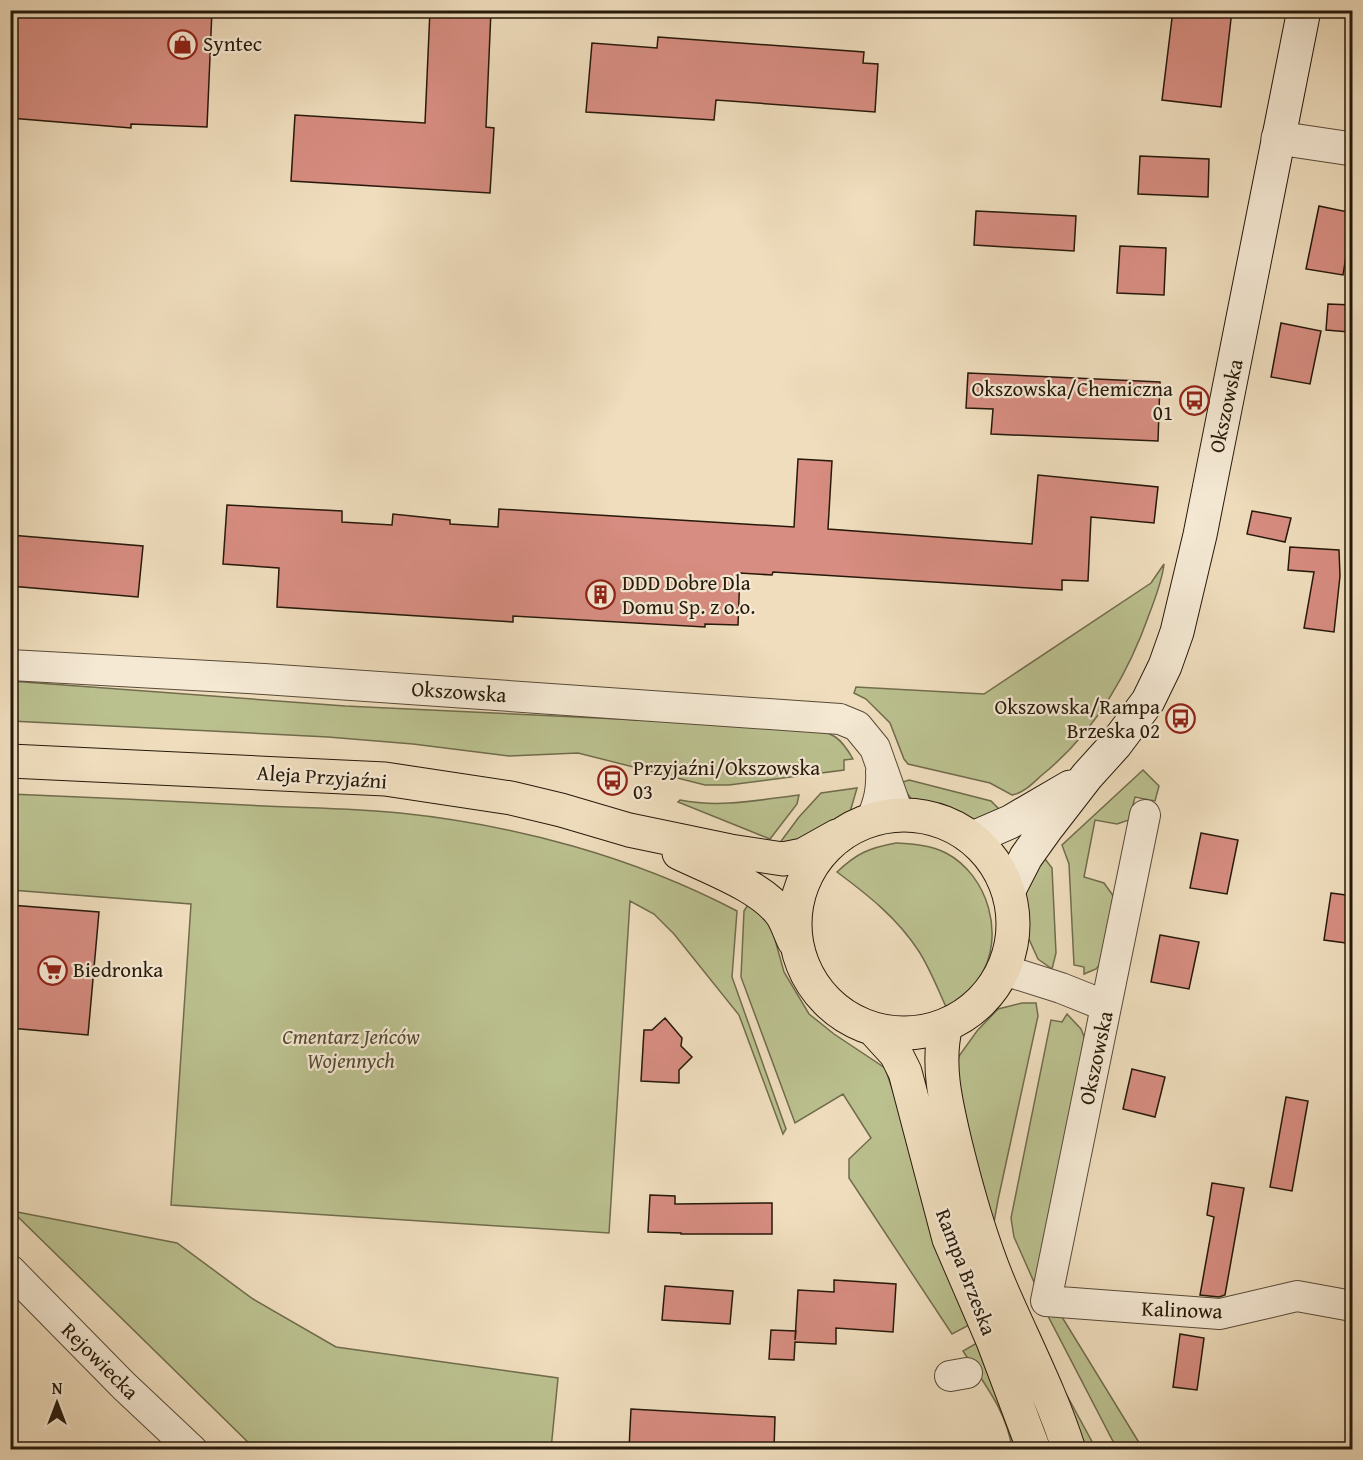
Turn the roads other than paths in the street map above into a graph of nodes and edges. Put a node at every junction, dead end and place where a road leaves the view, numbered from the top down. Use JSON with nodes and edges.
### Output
{"nodes":[{"id":1,"x":1304,"y":10,"type":"edge"},
{"id":2,"x":1278,"y":138,"type":"junction"},
{"id":3,"x":1353,"y":149,"type":"edge"},
{"id":4,"x":10,"y":665,"type":"edge"},
{"id":5,"x":10,"y":761,"type":"edge"},
{"id":6,"x":1087,"y":776,"type":"junction"},
{"id":7,"x":1145,"y":815,"type":"dead end"},
{"id":8,"x":885,"y":816,"type":"junction"},
{"id":9,"x":629,"y":830,"type":"junction"},
{"id":10,"x":837,"y":836,"type":"junction"},
{"id":11,"x":973,"y":838,"type":"junction"},
{"id":12,"x":1009,"y":890,"type":"junction"},
{"id":13,"x":795,"y":943,"type":"junction"},
{"id":14,"x":1004,"y":970,"type":"junction"},
{"id":15,"x":1106,"y":1006,"type":"junction"},
{"id":16,"x":946,"y":1026,"type":"junction"},
{"id":17,"x":875,"y":1030,"type":"junction"},
{"id":18,"x":10,"y":1270,"type":"edge"},
{"id":19,"x":1046,"y":1301,"type":"joint"},
{"id":20,"x":1353,"y":1306,"type":"edge"},
{"id":21,"x":192,"y":1449,"type":"edge"},
{"id":22,"x":1034,"y":1449,"type":"edge"},
{"id":23,"x":1069,"y":1449,"type":"edge"}],
"edges":[{"from":1,"to":2,"type":"main road","name":"Okszowska"},
{"from":2,"to":3,"type":"main road"},
{"from":2,"to":6,"type":"main road","name":"Okszowska"},
{"from":4,"to":8,"type":"street","name":"Okszowska"},
{"from":5,"to":9,"type":"highway","name":"Aleja Przyjaźni"},
{"from":6,"to":11,"type":"main road","name":"Okszowska"},
{"from":6,"to":12,"type":"main road","name":"Okszowska"},
{"from":7,"to":15,"type":"street","name":"Okszowska"},
{"from":8,"to":10,"type":"highway","name":"Aleja Przyjaźni"},
{"from":8,"to":11,"type":"highway"},
{"from":9,"to":10,"type":"highway","name":"Aleja Przyjaźni"},
{"from":9,"to":13,"type":"highway","name":"Aleja Przyjaźni"},
{"from":10,"to":13,"type":"highway"},
{"from":11,"to":12,"type":"highway"},
{"from":12,"to":14,"type":"highway"},
{"from":13,"to":17,"type":"highway"},
{"from":14,"to":15,"type":"street"},
{"from":14,"to":16,"type":"highway"},
{"from":15,"to":19,"type":"street","name":"Okszowska"},
{"from":16,"to":17,"type":"highway"},
{"from":16,"to":23,"type":"highway","name":"Rampa Brzeska"},
{"from":17,"to":22,"type":"highway","name":"Rampa Brzeska"},
{"from":18,"to":21,"type":"street","name":"Rejowiecka"},
{"from":19,"to":20,"type":"street","name":"Kalinowa"}]}
